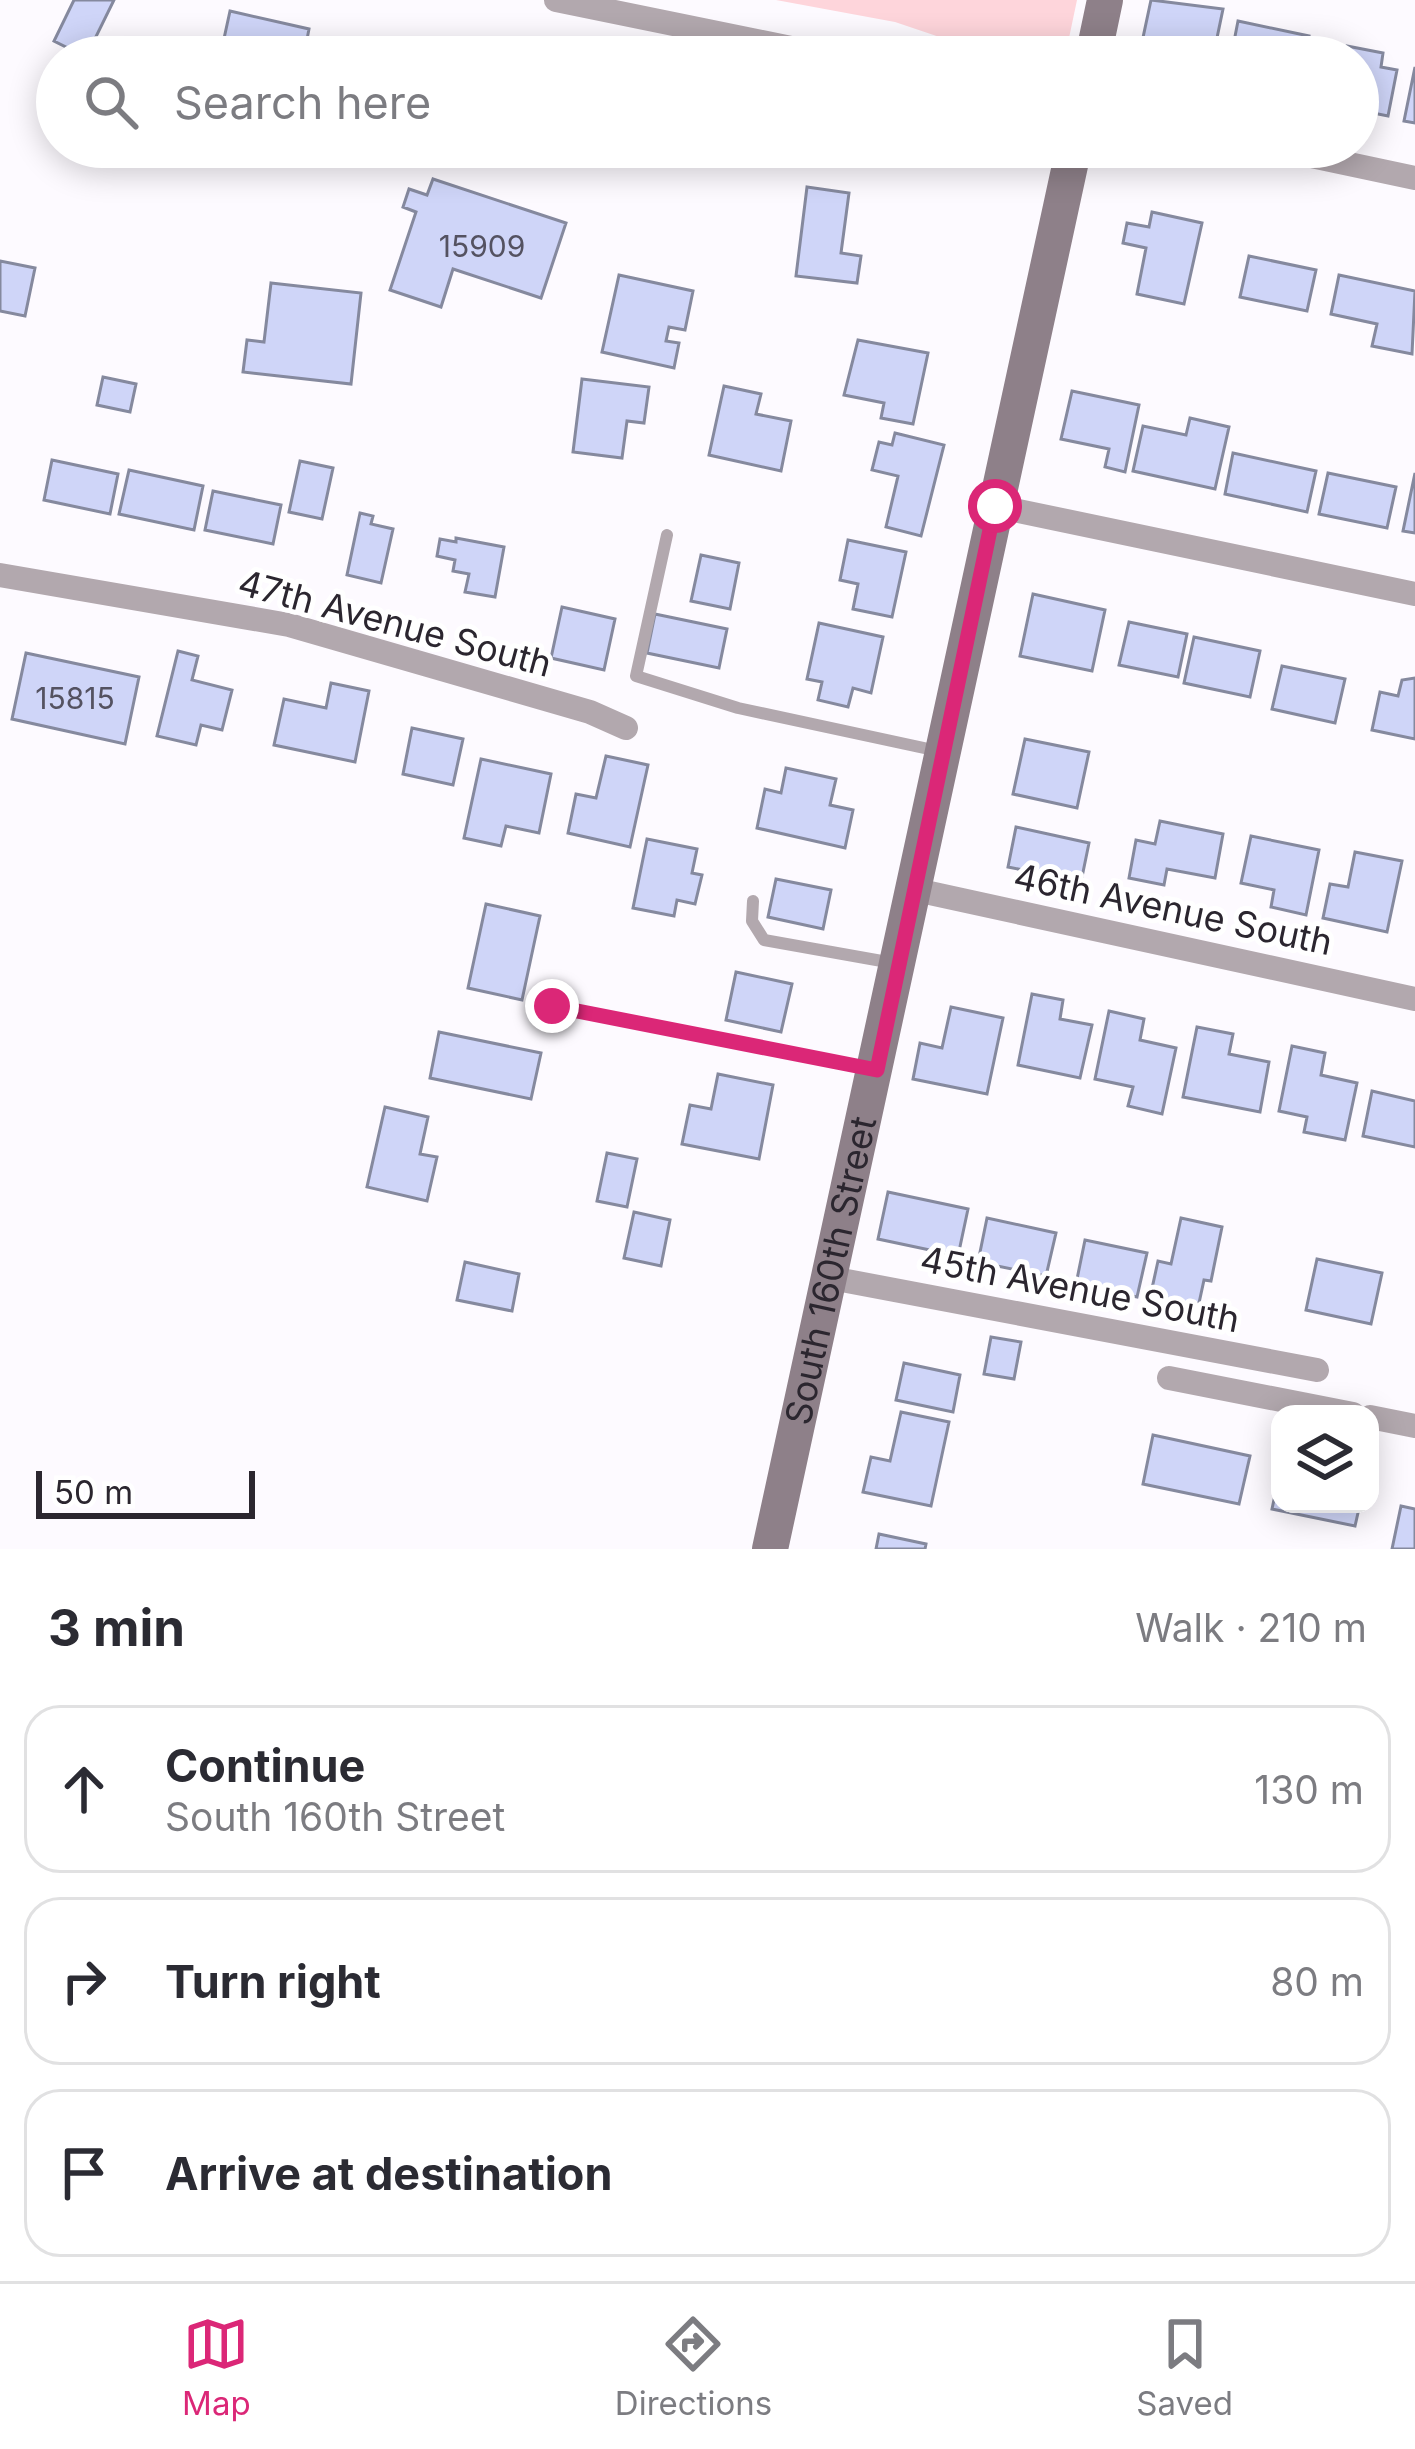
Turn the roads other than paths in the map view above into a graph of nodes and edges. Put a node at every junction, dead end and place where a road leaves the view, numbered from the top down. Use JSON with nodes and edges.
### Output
{"nodes":[{"id":1,"x":556,"y":0,"type":"edge"},
{"id":2,"x":1105,"y":0,"type":"edge"},
{"id":3,"x":732,"y":36,"type":"edge"},
{"id":4,"x":1097,"y":36,"type":"edge"},
{"id":5,"x":1069,"y":168,"type":"edge"},
{"id":6,"x":1368,"y":168,"type":"edge"},
{"id":7,"x":1415,"y":178,"type":"edge"},
{"id":8,"x":995,"y":506,"type":"junction"},
{"id":9,"x":668,"y":536,"type":"dead end"},
{"id":10,"x":0,"y":575,"type":"edge"},
{"id":11,"x":1415,"y":594,"type":"edge"},
{"id":12,"x":626,"y":728,"type":"dead end"},
{"id":13,"x":945,"y":752,"type":"junction"},
{"id":14,"x":916,"y":890,"type":"junction"},
{"id":15,"x":753,"y":901,"type":"dead end"},
{"id":16,"x":900,"y":964,"type":"junction"},
{"id":17,"x":1415,"y":998,"type":"edge"},
{"id":18,"x":552,"y":1006,"type":"dead end"},
{"id":19,"x":877,"y":1070,"type":"junction"},
{"id":20,"x":831,"y":1278,"type":"junction"},
{"id":21,"x":1317,"y":1370,"type":"dead end"},
{"id":22,"x":1169,"y":1378,"type":"dead end"},
{"id":23,"x":1307,"y":1405,"type":"edge"},
{"id":24,"x":1379,"y":1419,"type":"edge"},
{"id":25,"x":1415,"y":1426,"type":"edge"},
{"id":26,"x":770,"y":1549,"type":"edge"}],
"edges":[{"from":1,"to":3,"type":"street"},
{"from":2,"to":4,"type":"street"},
{"from":5,"to":8,"type":"street","name":"South 160th Street"},
{"from":6,"to":7,"type":"street"},
{"from":8,"to":11,"type":"street"},
{"from":8,"to":13,"type":"street","name":"South 160th Street"},
{"from":9,"to":13,"type":"lane"},
{"from":10,"to":12,"type":"street","name":"47th Avenue South"},
{"from":13,"to":14,"type":"street","name":"South 160th Street"},
{"from":14,"to":16,"type":"street","name":"South 160th Street"},
{"from":14,"to":17,"type":"street","name":"46th Avenue South"},
{"from":15,"to":16,"type":"lane"},
{"from":16,"to":19,"type":"street","name":"South 160th Street"},
{"from":18,"to":19,"type":"lane"},
{"from":19,"to":20,"type":"street","name":"South 160th Street"},
{"from":20,"to":21,"type":"street","name":"45th Avenue South"},
{"from":20,"to":26,"type":"street","name":"South 160th Street"},
{"from":22,"to":23,"type":"street","name":"45th Avenue South"},
{"from":24,"to":25,"type":"street"}]}
